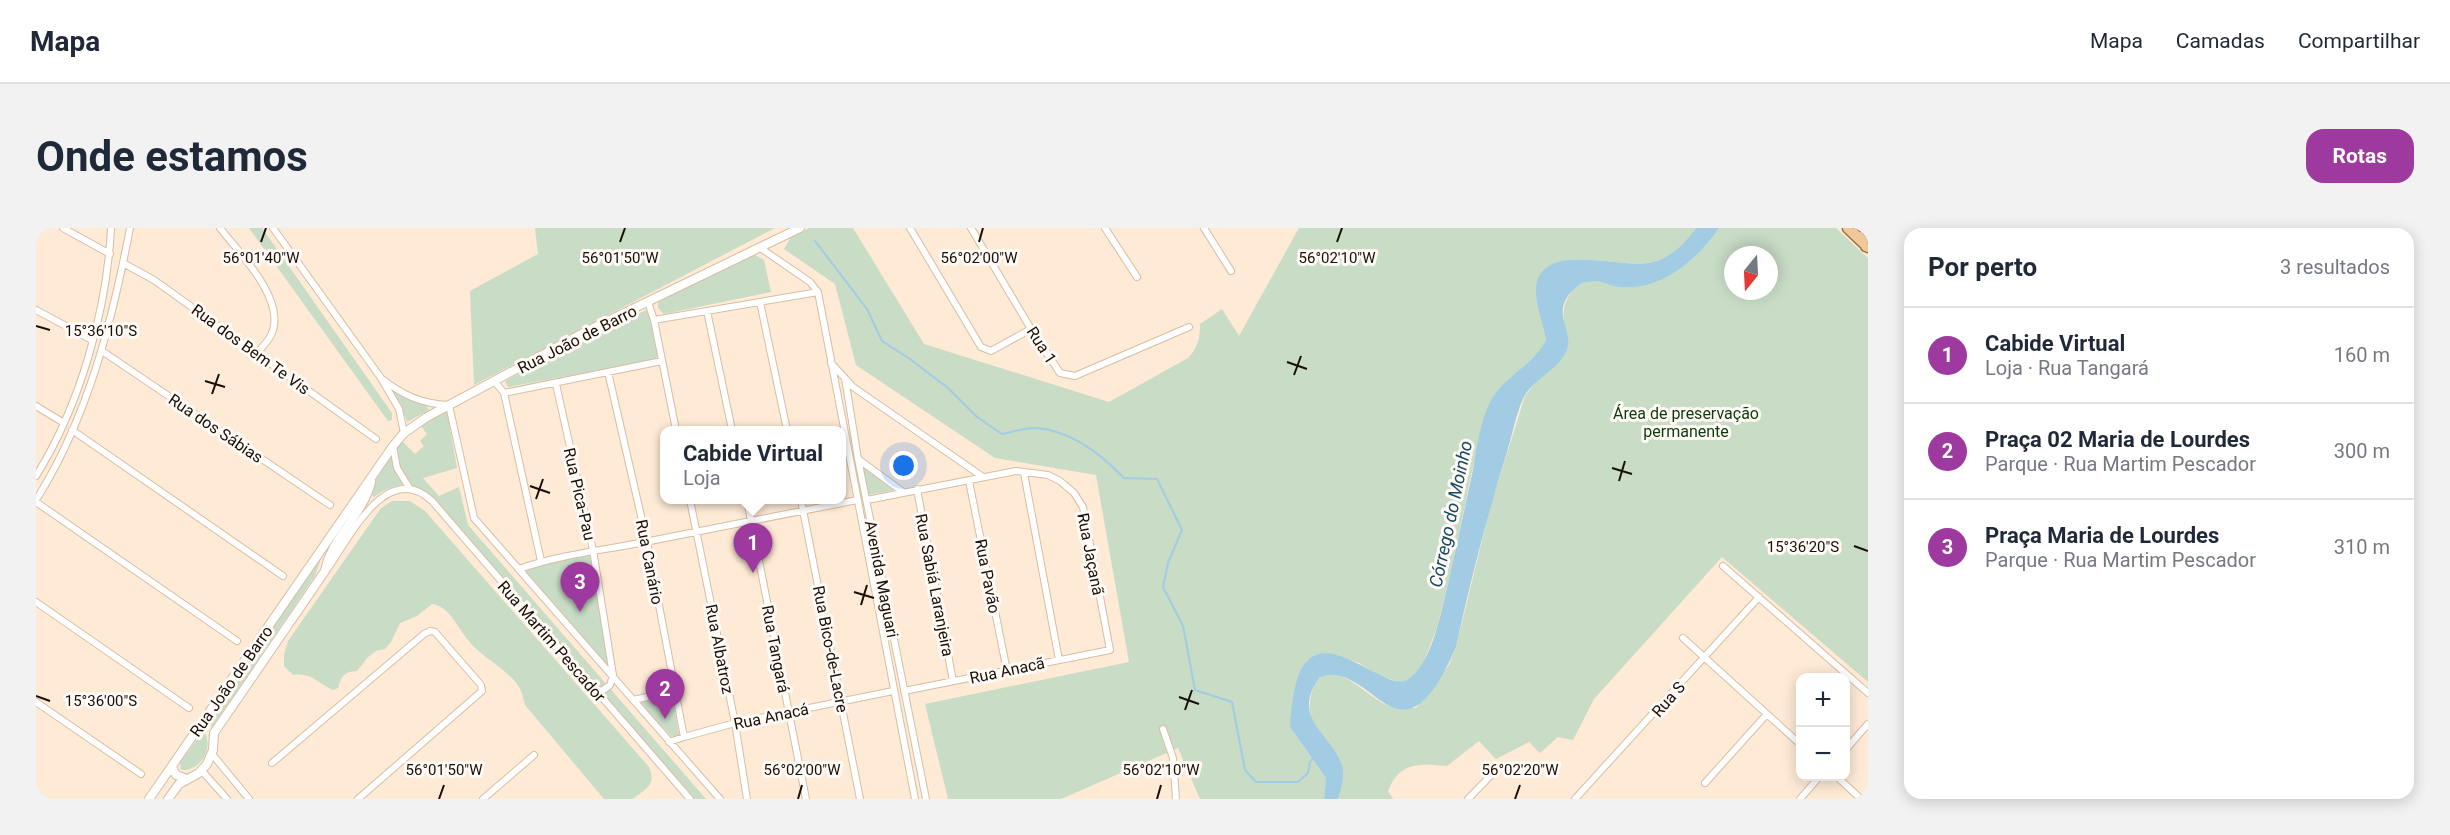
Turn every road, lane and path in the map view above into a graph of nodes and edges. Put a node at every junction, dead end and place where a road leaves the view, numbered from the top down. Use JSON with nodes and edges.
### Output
{"nodes":[{"id":1,"x":63,"y":228,"type":"edge"},
{"id":2,"x":111,"y":228,"type":"edge"},
{"id":3,"x":130,"y":228,"type":"edge"},
{"id":4,"x":220,"y":228,"type":"edge"},
{"id":5,"x":273,"y":228,"type":"edge"},
{"id":6,"x":800,"y":228,"type":"edge"},
{"id":7,"x":910,"y":228,"type":"edge"},
{"id":8,"x":971,"y":228,"type":"edge"},
{"id":9,"x":1105,"y":228,"type":"edge"},
{"id":10,"x":1204,"y":228,"type":"edge"},
{"id":11,"x":1848,"y":228,"type":"edge"},
{"id":12,"x":1867,"y":228,"type":"edge"},
{"id":13,"x":759,"y":247,"type":"junction"},
{"id":14,"x":1867,"y":247,"type":"edge"},
{"id":15,"x":110,"y":254,"type":"junction"},
{"id":16,"x":123,"y":263,"type":"junction"},
{"id":17,"x":1232,"y":272,"type":"dead end"},
{"id":18,"x":1137,"y":277,"type":"dead end"},
{"id":19,"x":106,"y":282,"type":"junction"},
{"id":20,"x":818,"y":292,"type":"junction"},
{"id":21,"x":648,"y":302,"type":"junction"},
{"id":22,"x":760,"y":302,"type":"junction"},
{"id":23,"x":115,"y":303,"type":"junction"},
{"id":24,"x":100,"y":308,"type":"junction"},
{"id":25,"x":36,"y":310,"type":"edge"},
{"id":26,"x":707,"y":311,"type":"junction"},
{"id":27,"x":654,"y":320,"type":"junction"},
{"id":28,"x":108,"y":327,"type":"junction"},
{"id":29,"x":1189,"y":327,"type":"dead end"},
{"id":30,"x":1030,"y":329,"type":"junction"},
{"id":31,"x":92,"y":340,"type":"junction"},
{"id":32,"x":102,"y":351,"type":"junction"},
{"id":33,"x":257,"y":353,"type":"junction"},
{"id":34,"x":662,"y":361,"type":"junction"},
{"id":35,"x":831,"y":363,"type":"junction"},
{"id":36,"x":608,"y":372,"type":"junction"},
{"id":37,"x":381,"y":378,"type":"junction"},
{"id":38,"x":834,"y":378,"type":"junction"},
{"id":39,"x":845,"y":378,"type":"junction"},
{"id":40,"x":495,"y":382,"type":"junction"},
{"id":41,"x":556,"y":384,"type":"junction"},
{"id":42,"x":850,"y":388,"type":"junction"},
{"id":43,"x":836,"y":389,"type":"junction"},
{"id":44,"x":504,"y":393,"type":"junction"},
{"id":45,"x":424,"y":402,"type":"junction"},
{"id":46,"x":448,"y":405,"type":"junction"},
{"id":47,"x":36,"y":406,"type":"edge"},
{"id":48,"x":432,"y":414,"type":"junction"},
{"id":49,"x":403,"y":421,"type":"junction"},
{"id":50,"x":64,"y":423,"type":"junction"},
{"id":51,"x":675,"y":426,"type":"edge"},
{"id":52,"x":731,"y":426,"type":"edge"},
{"id":53,"x":786,"y":426,"type":"edge"},
{"id":54,"x":843,"y":426,"type":"edge"},
{"id":55,"x":412,"y":427,"type":"junction"},
{"id":56,"x":72,"y":430,"type":"junction"},
{"id":57,"x":404,"y":433,"type":"junction"},
{"id":58,"x":56,"y":439,"type":"junction"},
{"id":59,"x":376,"y":439,"type":"dead end"},
{"id":60,"x":846,"y":439,"type":"edge"},
{"id":61,"x":393,"y":446,"type":"junction"},
{"id":62,"x":858,"y":459,"type":"junction"},
{"id":63,"x":59,"y":461,"type":"junction"},
{"id":64,"x":45,"y":462,"type":"junction"},
{"id":65,"x":1024,"y":473,"type":"junction"},
{"id":66,"x":373,"y":474,"type":"junction"},
{"id":67,"x":36,"y":476,"type":"edge"},
{"id":68,"x":983,"y":477,"type":"junction"},
{"id":69,"x":969,"y":481,"type":"junction"},
{"id":70,"x":47,"y":483,"type":"junction"},
{"id":71,"x":410,"y":489,"type":"junction"},
{"id":72,"x":917,"y":489,"type":"junction"},
{"id":73,"x":903,"y":492,"type":"junction"},
{"id":74,"x":858,"y":500,"type":"junction"},
{"id":75,"x":867,"y":500,"type":"junction"},
{"id":76,"x":36,"y":501,"type":"edge"},
{"id":77,"x":846,"y":502,"type":"edge"},
{"id":78,"x":691,"y":504,"type":"edge"},
{"id":79,"x":748,"y":504,"type":"edge"},
{"id":80,"x":802,"y":504,"type":"edge"},
{"id":81,"x":838,"y":504,"type":"edge"},
{"id":82,"x":330,"y":505,"type":"dead end"},
{"id":83,"x":804,"y":511,"type":"junction"},
{"id":84,"x":751,"y":521,"type":"junction"},
{"id":85,"x":697,"y":532,"type":"junction"},
{"id":86,"x":647,"y":542,"type":"junction"},
{"id":87,"x":593,"y":550,"type":"junction"},
{"id":88,"x":541,"y":561,"type":"junction"},
{"id":89,"x":1723,"y":566,"type":"dead end"},
{"id":90,"x":519,"y":569,"type":"junction"},
{"id":91,"x":325,"y":571,"type":"junction"},
{"id":92,"x":283,"y":576,"type":"dead end"},
{"id":93,"x":1759,"y":597,"type":"junction"},
{"id":94,"x":36,"y":602,"type":"edge"},
{"id":95,"x":1683,"y":638,"type":"dead end"},
{"id":96,"x":237,"y":641,"type":"dead end"},
{"id":97,"x":1110,"y":650,"type":"joint"},
{"id":98,"x":1704,"y":657,"type":"junction"},
{"id":99,"x":1059,"y":660,"type":"junction"},
{"id":100,"x":1007,"y":671,"type":"junction"},
{"id":101,"x":613,"y":675,"type":"junction"},
{"id":102,"x":953,"y":681,"type":"junction"},
{"id":103,"x":592,"y":686,"type":"junction"},
{"id":104,"x":675,"y":691,"type":"junction"},
{"id":105,"x":904,"y":691,"type":"junction"},
{"id":106,"x":893,"y":692,"type":"junction"},
{"id":107,"x":1868,"y":693,"type":"edge"},
{"id":108,"x":633,"y":700,"type":"junction"},
{"id":109,"x":841,"y":701,"type":"junction"},
{"id":110,"x":36,"y":702,"type":"edge"},
{"id":111,"x":189,"y":708,"type":"dead end"},
{"id":112,"x":788,"y":712,"type":"junction"},
{"id":113,"x":1767,"y":714,"type":"junction"},
{"id":114,"x":735,"y":723,"type":"junction"},
{"id":115,"x":1868,"y":724,"type":"edge"},
{"id":116,"x":198,"y":729,"type":"junction"},
{"id":117,"x":1163,"y":729,"type":"dead end"},
{"id":118,"x":684,"y":737,"type":"junction"},
{"id":119,"x":213,"y":738,"type":"junction"},
{"id":120,"x":1796,"y":740,"type":"edge"},
{"id":121,"x":669,"y":742,"type":"junction"},
{"id":122,"x":1850,"y":744,"type":"edge"},
{"id":123,"x":212,"y":754,"type":"junction"},
{"id":124,"x":534,"y":755,"type":"dead end"},
{"id":125,"x":272,"y":763,"type":"dead end"},
{"id":126,"x":172,"y":767,"type":"junction"},
{"id":127,"x":1499,"y":767,"type":"dead end"},
{"id":128,"x":202,"y":771,"type":"junction"},
{"id":129,"x":141,"y":774,"type":"dead end"},
{"id":130,"x":187,"y":779,"type":"junction"},
{"id":131,"x":1816,"y":781,"type":"edge"},
{"id":132,"x":1841,"y":781,"type":"edge"},
{"id":133,"x":1705,"y":783,"type":"dead end"},
{"id":134,"x":247,"y":796,"type":"edge"},
{"id":135,"x":149,"y":799,"type":"edge"},
{"id":136,"x":168,"y":799,"type":"edge"},
{"id":137,"x":227,"y":799,"type":"edge"},
{"id":138,"x":239,"y":799,"type":"edge"},
{"id":139,"x":358,"y":799,"type":"edge"},
{"id":140,"x":483,"y":799,"type":"edge"},
{"id":141,"x":690,"y":799,"type":"edge"},
{"id":142,"x":720,"y":799,"type":"edge"},
{"id":143,"x":747,"y":799,"type":"edge"},
{"id":144,"x":806,"y":799,"type":"edge"},
{"id":145,"x":860,"y":799,"type":"edge"},
{"id":146,"x":915,"y":799,"type":"edge"},
{"id":147,"x":926,"y":799,"type":"edge"},
{"id":148,"x":1174,"y":799,"type":"edge"},
{"id":149,"x":1468,"y":799,"type":"edge"},
{"id":150,"x":1575,"y":799,"type":"edge"},
{"id":151,"x":1800,"y":799,"type":"edge"},
{"id":152,"x":1861,"y":799,"type":"edge"}],
"edges":[{"from":1,"to":15,"type":"street"},
{"from":2,"to":15,"type":"street"},
{"from":3,"to":16,"type":"street"},
{"from":4,"to":33,"type":"street"},
{"from":5,"to":37,"type":"street"},
{"from":6,"to":13,"type":"street","name":"Rua João de Barro"},
{"from":7,"to":30,"type":"street"},
{"from":8,"to":30,"type":"street","name":"Rua 1"},
{"from":9,"to":18,"type":"street"},
{"from":10,"to":17,"type":"street"},
{"from":11,"to":14,"type":"main road"},
{"from":12,"to":14,"type":"main road"},
{"from":13,"to":20,"type":"street"},
{"from":13,"to":21,"type":"street","name":"Rua João de Barro"},
{"from":15,"to":19,"type":"street"},
{"from":16,"to":23,"type":"street"},
{"from":16,"to":33,"type":"street","name":"Rua dos Bem Te Vis"},
{"from":19,"to":23,"type":"street"},
{"from":19,"to":24,"type":"street"},
{"from":20,"to":22,"type":"street"},
{"from":20,"to":35,"type":"street","name":"Avenida Maguari"},
{"from":21,"to":27,"type":"street"},
{"from":21,"to":40,"type":"street","name":"Rua João de Barro"},
{"from":22,"to":26,"type":"street"},
{"from":22,"to":53,"type":"street"},
{"from":23,"to":28,"type":"street"},
{"from":24,"to":28,"type":"street"},
{"from":24,"to":31,"type":"street"},
{"from":25,"to":31,"type":"street"},
{"from":26,"to":27,"type":"street"},
{"from":26,"to":52,"type":"street"},
{"from":27,"to":34,"type":"street"},
{"from":28,"to":32,"type":"street"},
{"from":29,"to":30,"type":"street","name":"Rua 1"},
{"from":31,"to":50,"type":"street"},
{"from":32,"to":56,"type":"street"},
{"from":32,"to":82,"type":"street","name":"Rua dos Sábias"},
{"from":33,"to":59,"type":"street","name":"Rua dos Bem Te Vis"},
{"from":34,"to":36,"type":"street"},
{"from":34,"to":51,"type":"street"},
{"from":35,"to":38,"type":"street","name":"Avenida Maguari"},
{"from":35,"to":39,"type":"street"},
{"from":36,"to":41,"type":"street"},
{"from":36,"to":86,"type":"street","name":"Rua Canário"},
{"from":37,"to":45,"type":"street"},
{"from":37,"to":49,"type":"street"},
{"from":38,"to":39,"type":"street"},
{"from":38,"to":43,"type":"street","name":"Avenida Maguari"},
{"from":39,"to":42,"type":"street"},
{"from":40,"to":44,"type":"street"},
{"from":40,"to":46,"type":"street","name":"Rua João de Barro"},
{"from":41,"to":44,"type":"street"},
{"from":41,"to":87,"type":"street","name":"Rua Pica-Pau"},
{"from":42,"to":43,"type":"street"},
{"from":42,"to":62,"type":"street","name":"Avenida Maguari"},
{"from":42,"to":68,"type":"street"},
{"from":43,"to":54,"type":"street","name":"Avenida Maguari"},
{"from":44,"to":88,"type":"street"},
{"from":45,"to":46,"type":"street"},
{"from":45,"to":48,"type":"street"},
{"from":46,"to":48,"type":"street","name":"Rua João de Barro"},
{"from":46,"to":90,"type":"street","name":"Rua Martim Pescador"},
{"from":47,"to":50,"type":"street"},
{"from":48,"to":55,"type":"street","name":"Rua João de Barro"},
{"from":49,"to":55,"type":"street"},
{"from":49,"to":57,"type":"street"},
{"from":50,"to":58,"type":"street"},
{"from":55,"to":57,"type":"street","name":"Rua João de Barro"},
{"from":56,"to":63,"type":"street"},
{"from":56,"to":92,"type":"street"},
{"from":57,"to":61,"type":"street","name":"Rua João de Barro"},
{"from":58,"to":63,"type":"street"},
{"from":58,"to":64,"type":"street"},
{"from":60,"to":74,"type":"street","name":"Avenida Maguari"},
{"from":61,"to":66,"type":"street","name":"Rua João de Barro"},
{"from":61,"to":71,"type":"street"},
{"from":62,"to":73,"type":"street"},
{"from":62,"to":75,"type":"street","name":"Avenida Maguari"},
{"from":63,"to":70,"type":"street"},
{"from":64,"to":67,"type":"street"},
{"from":64,"to":70,"type":"street"},
{"from":65,"to":68,"type":"street"},
{"from":65,"to":97,"type":"street","name":"Rua Jaçanã"},
{"from":65,"to":99,"type":"street"},
{"from":66,"to":91,"type":"street","name":"Rua João de Barro"},
{"from":66,"to":116,"type":"street","name":"Rua João de Barro"},
{"from":68,"to":69,"type":"street"},
{"from":69,"to":72,"type":"street"},
{"from":69,"to":100,"type":"street","name":"Rua Pavão"},
{"from":70,"to":76,"type":"street"},
{"from":71,"to":91,"type":"street","name":"Rua João de Barro"},
{"from":71,"to":103,"type":"street","name":"Rua Martim Pescador"},
{"from":72,"to":73,"type":"street"},
{"from":72,"to":102,"type":"street","name":"Rua Sabiá Laranjeira"},
{"from":73,"to":75,"type":"street"},
{"from":74,"to":77,"type":"street"},
{"from":74,"to":106,"type":"street","name":"Avenida Maguari"},
{"from":75,"to":105,"type":"street","name":"Avenida Maguari"},
{"from":76,"to":96,"type":"street"},
{"from":78,"to":85,"type":"street","name":"Rua Albatroz"},
{"from":79,"to":84,"type":"street","name":"Rua Tangará"},
{"from":80,"to":83,"type":"street","name":"Rua Bico-de-Lacre"},
{"from":81,"to":83,"type":"street"},
{"from":83,"to":84,"type":"street"},
{"from":83,"to":109,"type":"street","name":"Rua Bico-de-Lacre"},
{"from":84,"to":85,"type":"street"},
{"from":84,"to":112,"type":"street","name":"Rua Tangará"},
{"from":85,"to":86,"type":"street"},
{"from":85,"to":114,"type":"street","name":"Rua Albatroz"},
{"from":86,"to":87,"type":"street"},
{"from":86,"to":104,"type":"street","name":"Rua Canário"},
{"from":87,"to":88,"type":"street"},
{"from":87,"to":101,"type":"street","name":"Rua Pica-Pau"},
{"from":88,"to":90,"type":"street"},
{"from":89,"to":93,"type":"street"},
{"from":90,"to":101,"type":"street","name":"Rua Martim Pescador"},
{"from":91,"to":119,"type":"street","name":"Rua João de Barro"},
{"from":93,"to":98,"type":"street","name":"Rua S"},
{"from":93,"to":107,"type":"street"},
{"from":94,"to":111,"type":"street"},
{"from":95,"to":98,"type":"street"},
{"from":97,"to":99,"type":"street","name":"Rua Anacã"},
{"from":98,"to":113,"type":"street"},
{"from":98,"to":150,"type":"street","name":"Rua S"},
{"from":99,"to":100,"type":"street","name":"Rua Anacã"},
{"from":100,"to":102,"type":"street","name":"Rua Anacã"},
{"from":101,"to":103,"type":"street"},
{"from":101,"to":108,"type":"street","name":"Rua Martim Pescador"},
{"from":102,"to":105,"type":"street","name":"Rua Anacã"},
{"from":103,"to":141,"type":"street","name":"Rua Martim Pescador"},
{"from":104,"to":108,"type":"street"},
{"from":104,"to":118,"type":"street","name":"Rua Canário"},
{"from":105,"to":147,"type":"street","name":"Avenida Maguari"},
{"from":106,"to":109,"type":"street","name":"Rua Anacá"},
{"from":106,"to":146,"type":"street","name":"Avenida Maguari"},
{"from":108,"to":121,"type":"street","name":"Rua Martim Pescador"},
{"from":109,"to":112,"type":"street","name":"Rua Anacá"},
{"from":109,"to":145,"type":"street","name":"Rua Bico-de-Lacre"},
{"from":110,"to":129,"type":"street"},
{"from":112,"to":114,"type":"street","name":"Rua Anacá"},
{"from":112,"to":144,"type":"street","name":"Rua Tangará"},
{"from":113,"to":120,"type":"street"},
{"from":113,"to":133,"type":"street"},
{"from":114,"to":118,"type":"street","name":"Rua Anacá"},
{"from":114,"to":143,"type":"street","name":"Rua Albatroz"},
{"from":115,"to":122,"type":"street"},
{"from":116,"to":119,"type":"street"},
{"from":116,"to":126,"type":"street","name":"Rua João de Barro"},
{"from":117,"to":148,"type":"street"},
{"from":118,"to":121,"type":"street"},
{"from":119,"to":123,"type":"street","name":"Rua João de Barro"},
{"from":121,"to":142,"type":"street","name":"Rua Martim Pescador"},
{"from":123,"to":128,"type":"street","name":"Rua João de Barro"},
{"from":123,"to":134,"type":"street"},
{"from":124,"to":140,"type":"street"},
{"from":125,"to":139,"type":"street"},
{"from":126,"to":130,"type":"street"},
{"from":126,"to":135,"type":"street","name":"Rua João de Barro"},
{"from":127,"to":149,"type":"street"},
{"from":128,"to":130,"type":"street"},
{"from":128,"to":137,"type":"street"},
{"from":130,"to":136,"type":"street"},
{"from":131,"to":151,"type":"street"},
{"from":132,"to":152,"type":"street"},
{"from":134,"to":138,"type":"street"}]}
